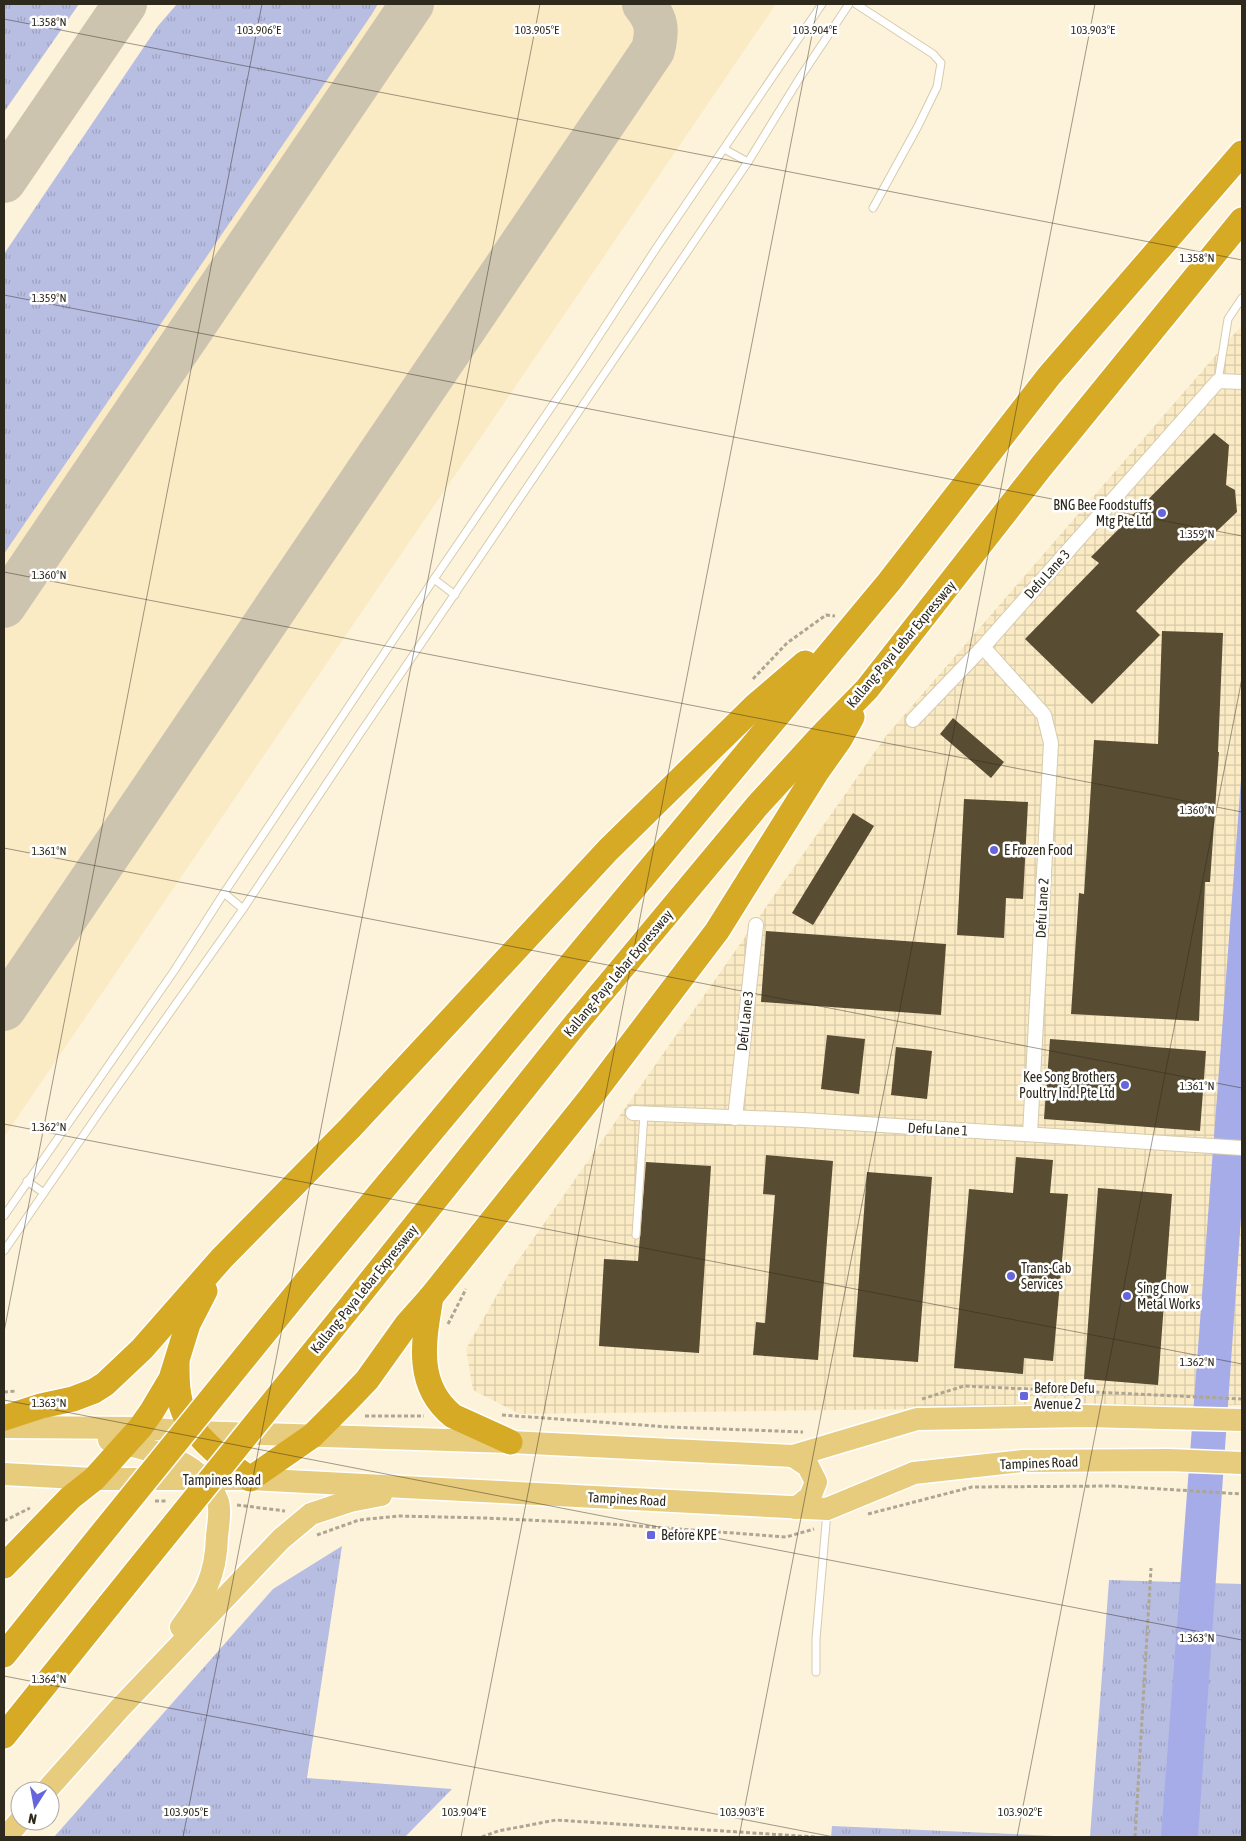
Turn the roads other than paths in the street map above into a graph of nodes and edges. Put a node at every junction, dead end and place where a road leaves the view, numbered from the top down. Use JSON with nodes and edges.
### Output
{"nodes":[{"id":1,"x":822,"y":4,"type":"edge"},
{"id":2,"x":849,"y":4,"type":"edge"},
{"id":3,"x":856,"y":4,"type":"edge"},
{"id":4,"x":724,"y":149,"type":"junction"},
{"id":5,"x":1242,"y":153,"type":"edge"},
{"id":6,"x":748,"y":162,"type":"junction"},
{"id":7,"x":873,"y":208,"type":"dead end"},
{"id":8,"x":1242,"y":220,"type":"edge"},
{"id":9,"x":1242,"y":298,"type":"edge"},
{"id":10,"x":1218,"y":381,"type":"junction"},
{"id":11,"x":1242,"y":382,"type":"edge"},
{"id":12,"x":434,"y":579,"type":"junction"},
{"id":13,"x":455,"y":595,"type":"junction"},
{"id":14,"x":858,"y":618,"type":"junction"},
{"id":15,"x":983,"y":647,"type":"junction"},
{"id":16,"x":867,"y":689,"type":"junction"},
{"id":17,"x":913,"y":720,"type":"dead end"},
{"id":18,"x":224,"y":893,"type":"junction"},
{"id":19,"x":243,"y":909,"type":"junction"},
{"id":20,"x":756,"y":925,"type":"dead end"},
{"id":21,"x":639,"y":1114,"type":"joint"},
{"id":22,"x":735,"y":1118,"type":"junction"},
{"id":23,"x":1030,"y":1134,"type":"junction"},
{"id":24,"x":1242,"y":1148,"type":"edge"},
{"id":25,"x":27,"y":1182,"type":"junction"},
{"id":26,"x":44,"y":1193,"type":"junction"},
{"id":27,"x":4,"y":1216,"type":"edge"},
{"id":28,"x":636,"y":1235,"type":"dead end"},
{"id":29,"x":4,"y":1252,"type":"edge"},
{"id":30,"x":222,"y":1258,"type":"junction"},
{"id":31,"x":431,"y":1297,"type":"junction"},
{"id":32,"x":177,"y":1363,"type":"junction"},
{"id":33,"x":4,"y":1418,"type":"edge"},
{"id":34,"x":1242,"y":1420,"type":"edge"},
{"id":35,"x":4,"y":1427,"type":"edge"},
{"id":36,"x":198,"y":1432,"type":"junction"},
{"id":37,"x":133,"y":1436,"type":"junction"},
{"id":38,"x":312,"y":1436,"type":"junction"},
{"id":39,"x":510,"y":1442,"type":"junction"},
{"id":40,"x":793,"y":1456,"type":"junction"},
{"id":41,"x":1242,"y":1463,"type":"edge"},
{"id":42,"x":4,"y":1474,"type":"edge"},
{"id":43,"x":94,"y":1479,"type":"junction"},
{"id":44,"x":204,"y":1479,"type":"junction"},
{"id":45,"x":250,"y":1479,"type":"junction"},
{"id":46,"x":414,"y":1488,"type":"junction"},
{"id":47,"x":796,"y":1508,"type":"junction"},
{"id":48,"x":827,"y":1517,"type":"junction"},
{"id":49,"x":4,"y":1566,"type":"edge"},
{"id":50,"x":4,"y":1654,"type":"edge"},
{"id":51,"x":816,"y":1672,"type":"dead end"},
{"id":52,"x":119,"y":1709,"type":"junction"},
{"id":53,"x":4,"y":1736,"type":"edge"},
{"id":54,"x":60,"y":1787,"type":"edge"}],
"edges":[{"from":1,"to":4,"type":"lane"},
{"from":2,"to":6,"type":"lane"},
{"from":3,"to":7,"type":"lane"},
{"from":4,"to":6,"type":"lane"},
{"from":4,"to":12,"type":"lane"},
{"from":5,"to":14,"type":"highway"},
{"from":6,"to":13,"type":"lane"},
{"from":8,"to":16,"type":"highway","name":"Kallang-Paya Lebar Expressway"},
{"from":9,"to":10,"type":"lane"},
{"from":10,"to":11,"type":"street"},
{"from":10,"to":15,"type":"street","name":"Defu Lane 3"},
{"from":12,"to":13,"type":"lane"},
{"from":12,"to":18,"type":"lane"},
{"from":13,"to":19,"type":"lane"},
{"from":14,"to":30,"type":"highway"},
{"from":14,"to":50,"type":"highway","bridge":true},
{"from":15,"to":17,"type":"street","name":"Defu Lane 3"},
{"from":15,"to":23,"type":"street","name":"Defu Lane 2"},
{"from":16,"to":31,"type":"highway"},
{"from":16,"to":53,"type":"highway","name":"Kallang-Paya Lebar Expressway","bridge":true},
{"from":18,"to":19,"type":"lane"},
{"from":18,"to":25,"type":"lane"},
{"from":19,"to":26,"type":"lane"},
{"from":20,"to":22,"type":"street","name":"Defu Lane 3"},
{"from":21,"to":22,"type":"street","name":"Defu Lane 1"},
{"from":21,"to":28,"type":"lane"},
{"from":22,"to":23,"type":"street","name":"Defu Lane 1"},
{"from":23,"to":24,"type":"street","name":"Defu Lane 1"},
{"from":25,"to":26,"type":"lane"},
{"from":25,"to":27,"type":"lane"},
{"from":26,"to":29,"type":"lane"},
{"from":30,"to":32,"type":"highway"},
{"from":30,"to":33,"type":"highway"},
{"from":31,"to":38,"type":"highway"},
{"from":31,"to":39,"type":"highway"},
{"from":32,"to":36,"type":"highway"},
{"from":32,"to":37,"type":"highway"},
{"from":34,"to":40,"type":"main road"},
{"from":35,"to":37,"type":"main road"},
{"from":36,"to":37,"type":"main road"},
{"from":36,"to":38,"type":"main road"},
{"from":36,"to":45,"type":"highway"},
{"from":37,"to":43,"type":"highway"},
{"from":37,"to":44,"type":"main road"},
{"from":38,"to":39,"type":"main road"},
{"from":38,"to":45,"type":"highway"},
{"from":39,"to":40,"type":"main road"},
{"from":40,"to":47,"type":"main road"},
{"from":41,"to":48,"type":"main road","name":"Tampines Road"},
{"from":42,"to":43,"type":"main road","name":"Tampines Road"},
{"from":43,"to":44,"type":"main road","name":"Tampines Road"},
{"from":43,"to":49,"type":"highway"},
{"from":44,"to":45,"type":"main road","name":"Tampines Road"},
{"from":44,"to":52,"type":"main road"},
{"from":45,"to":46,"type":"main road","name":"Tampines Road"},
{"from":46,"to":47,"type":"main road","name":"Tampines Road"},
{"from":46,"to":52,"type":"main road"},
{"from":47,"to":48,"type":"main road","name":"Tampines Road"},
{"from":48,"to":51,"type":"lane"},
{"from":52,"to":54,"type":"main road"}]}
